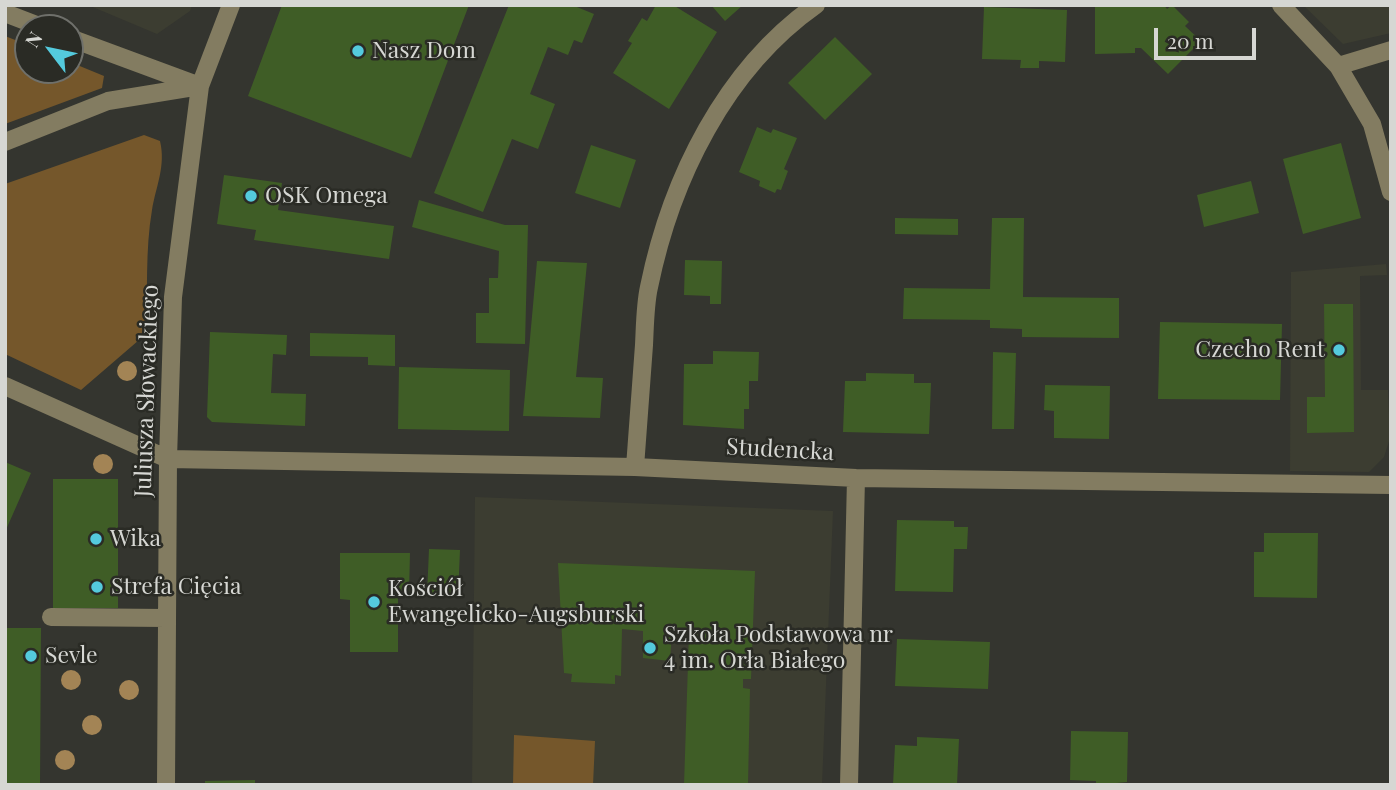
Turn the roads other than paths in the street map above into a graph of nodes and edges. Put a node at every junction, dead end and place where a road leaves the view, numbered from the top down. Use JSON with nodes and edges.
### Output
{"nodes":[{"id":1,"x":231,"y":5,"type":"edge"},
{"id":2,"x":816,"y":5,"type":"edge"},
{"id":3,"x":1280,"y":5,"type":"edge"},
{"id":4,"x":84,"y":43,"type":"edge"},
{"id":5,"x":1391,"y":50,"type":"edge"},
{"id":6,"x":1338,"y":66,"type":"junction"},
{"id":7,"x":200,"y":86,"type":"junction"},
{"id":8,"x":5,"y":142,"type":"edge"},
{"id":9,"x":1391,"y":192,"type":"edge"},
{"id":10,"x":5,"y":386,"type":"edge"},
{"id":11,"x":168,"y":459,"type":"junction"},
{"id":12,"x":635,"y":467,"type":"junction"},
{"id":13,"x":856,"y":478,"type":"junction"},
{"id":14,"x":1391,"y":485,"type":"edge"},
{"id":15,"x":51,"y":617,"type":"dead end"},
{"id":16,"x":166,"y":618,"type":"junction"},
{"id":17,"x":166,"y":785,"type":"edge"},
{"id":18,"x":849,"y":785,"type":"edge"}],
"edges":[{"from":1,"to":7,"type":"street","name":"Juliusza Słowackiego"},
{"from":2,"to":12,"type":"street"},
{"from":3,"to":6,"type":"street"},
{"from":4,"to":7,"type":"street"},
{"from":5,"to":6,"type":"street"},
{"from":6,"to":9,"type":"street"},
{"from":7,"to":8,"type":"street"},
{"from":7,"to":11,"type":"street","name":"Juliusza Słowackiego"},
{"from":10,"to":11,"type":"street"},
{"from":11,"to":12,"type":"street","name":"Studencka"},
{"from":11,"to":16,"type":"street","name":"Juliusza Słowackiego"},
{"from":12,"to":13,"type":"street","name":"Studencka"},
{"from":13,"to":14,"type":"street","name":"Studencka"},
{"from":13,"to":18,"type":"street"},
{"from":15,"to":16,"type":"street"},
{"from":16,"to":17,"type":"street","name":"Juliusza Słowackiego"}]}
